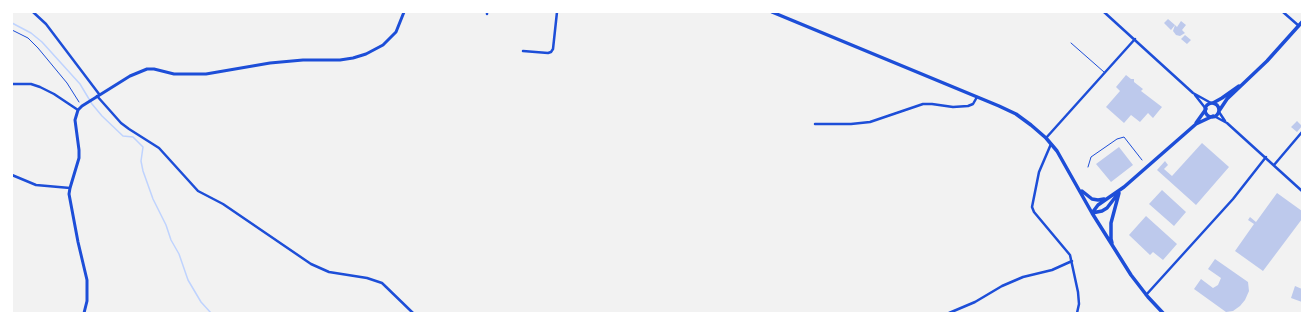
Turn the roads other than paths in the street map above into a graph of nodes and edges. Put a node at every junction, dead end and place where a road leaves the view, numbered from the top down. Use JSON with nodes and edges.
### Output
{"nodes":[{"id":1,"x":33,"y":12,"type":"edge"},
{"id":2,"x":404,"y":12,"type":"edge"},
{"id":3,"x":557,"y":12,"type":"edge"},
{"id":4,"x":772,"y":12,"type":"edge"},
{"id":5,"x":1104,"y":12,"type":"edge"},
{"id":6,"x":1283,"y":12,"type":"edge"},
{"id":7,"x":1302,"y":22,"type":"edge"},
{"id":8,"x":1298,"y":26,"type":"junction"},
{"id":9,"x":1135,"y":39,"type":"junction"},
{"id":10,"x":1071,"y":43,"type":"dead end"},
{"id":11,"x":523,"y":51,"type":"dead end"},
{"id":12,"x":1105,"y":73,"type":"junction"},
{"id":13,"x":1245,"y":82,"type":"junction"},
{"id":14,"x":12,"y":84,"type":"edge"},
{"id":15,"x":1193,"y":92,"type":"junction"},
{"id":16,"x":97,"y":95,"type":"junction"},
{"id":17,"x":978,"y":97,"type":"junction"},
{"id":18,"x":1211,"y":103,"type":"junction"},
{"id":19,"x":1206,"y":109,"type":"junction"},
{"id":20,"x":78,"y":110,"type":"junction"},
{"id":21,"x":1219,"y":111,"type":"junction"},
{"id":22,"x":1214,"y":116,"type":"junction"},
{"id":23,"x":1227,"y":123,"type":"junction"},
{"id":24,"x":815,"y":124,"type":"dead end"},
{"id":25,"x":1196,"y":124,"type":"junction"},
{"id":26,"x":1302,"y":132,"type":"edge"},
{"id":27,"x":1046,"y":138,"type":"junction"},
{"id":28,"x":1051,"y":144,"type":"junction"},
{"id":29,"x":1266,"y":157,"type":"junction"},
{"id":30,"x":1142,"y":160,"type":"dead end"},
{"id":31,"x":1274,"y":164,"type":"junction"},
{"id":32,"x":1088,"y":166,"type":"dead end"},
{"id":33,"x":12,"y":175,"type":"edge"},
{"id":34,"x":1076,"y":184,"type":"junction"},
{"id":35,"x":1124,"y":187,"type":"junction"},
{"id":36,"x":70,"y":188,"type":"junction"},
{"id":37,"x":1302,"y":191,"type":"edge"},
{"id":38,"x":1119,"y":193,"type":"junction"},
{"id":39,"x":1106,"y":199,"type":"junction"},
{"id":40,"x":1092,"y":213,"type":"junction"},
{"id":41,"x":1114,"y":248,"type":"junction"},
{"id":42,"x":1072,"y":261,"type":"junction"},
{"id":43,"x":1146,"y":295,"type":"junction"},
{"id":44,"x":84,"y":313,"type":"edge"},
{"id":45,"x":413,"y":313,"type":"edge"},
{"id":46,"x":949,"y":313,"type":"edge"},
{"id":47,"x":1077,"y":313,"type":"edge"},
{"id":48,"x":1163,"y":313,"type":"edge"}],
"edges":[{"from":1,"to":16,"type":"street"},
{"from":2,"to":16,"type":"street"},
{"from":3,"to":11,"type":"street"},
{"from":4,"to":17,"type":"main road"},
{"from":5,"to":9,"type":"street"},
{"from":6,"to":8,"type":"street"},
{"from":7,"to":8,"type":"main road"},
{"from":8,"to":13,"type":"main road"},
{"from":9,"to":12,"type":"street"},
{"from":9,"to":15,"type":"street"},
{"from":10,"to":12,"type":"lane"},
{"from":12,"to":27,"type":"street"},
{"from":13,"to":18,"type":"main road"},
{"from":13,"to":21,"type":"main road"},
{"from":14,"to":20,"type":"street"},
{"from":15,"to":18,"type":"street"},
{"from":15,"to":19,"type":"street"},
{"from":16,"to":20,"type":"street"},
{"from":16,"to":45,"type":"street"},
{"from":17,"to":24,"type":"street"},
{"from":17,"to":27,"type":"main road"},
{"from":18,"to":19,"type":"main road"},
{"from":18,"to":21,"type":"main road"},
{"from":19,"to":22,"type":"main road"},
{"from":19,"to":25,"type":"main road"},
{"from":20,"to":36,"type":"street"},
{"from":21,"to":22,"type":"main road"},
{"from":21,"to":23,"type":"street"},
{"from":22,"to":23,"type":"street"},
{"from":22,"to":25,"type":"main road"},
{"from":23,"to":29,"type":"street"},
{"from":25,"to":35,"type":"main road"},
{"from":26,"to":31,"type":"street"},
{"from":27,"to":28,"type":"main road"},
{"from":28,"to":34,"type":"main road"},
{"from":28,"to":42,"type":"street"},
{"from":29,"to":31,"type":"street"},
{"from":29,"to":43,"type":"street"},
{"from":30,"to":32,"type":"lane"},
{"from":31,"to":37,"type":"street"},
{"from":33,"to":36,"type":"street"},
{"from":34,"to":39,"type":"main road"},
{"from":34,"to":40,"type":"main road"},
{"from":35,"to":38,"type":"main road"},
{"from":35,"to":39,"type":"main road"},
{"from":36,"to":44,"type":"street"},
{"from":38,"to":40,"type":"main road"},
{"from":38,"to":41,"type":"main road"},
{"from":39,"to":40,"type":"main road"},
{"from":40,"to":41,"type":"main road"},
{"from":41,"to":43,"type":"main road"},
{"from":42,"to":46,"type":"street"},
{"from":42,"to":47,"type":"street"},
{"from":43,"to":48,"type":"main road"}]}
